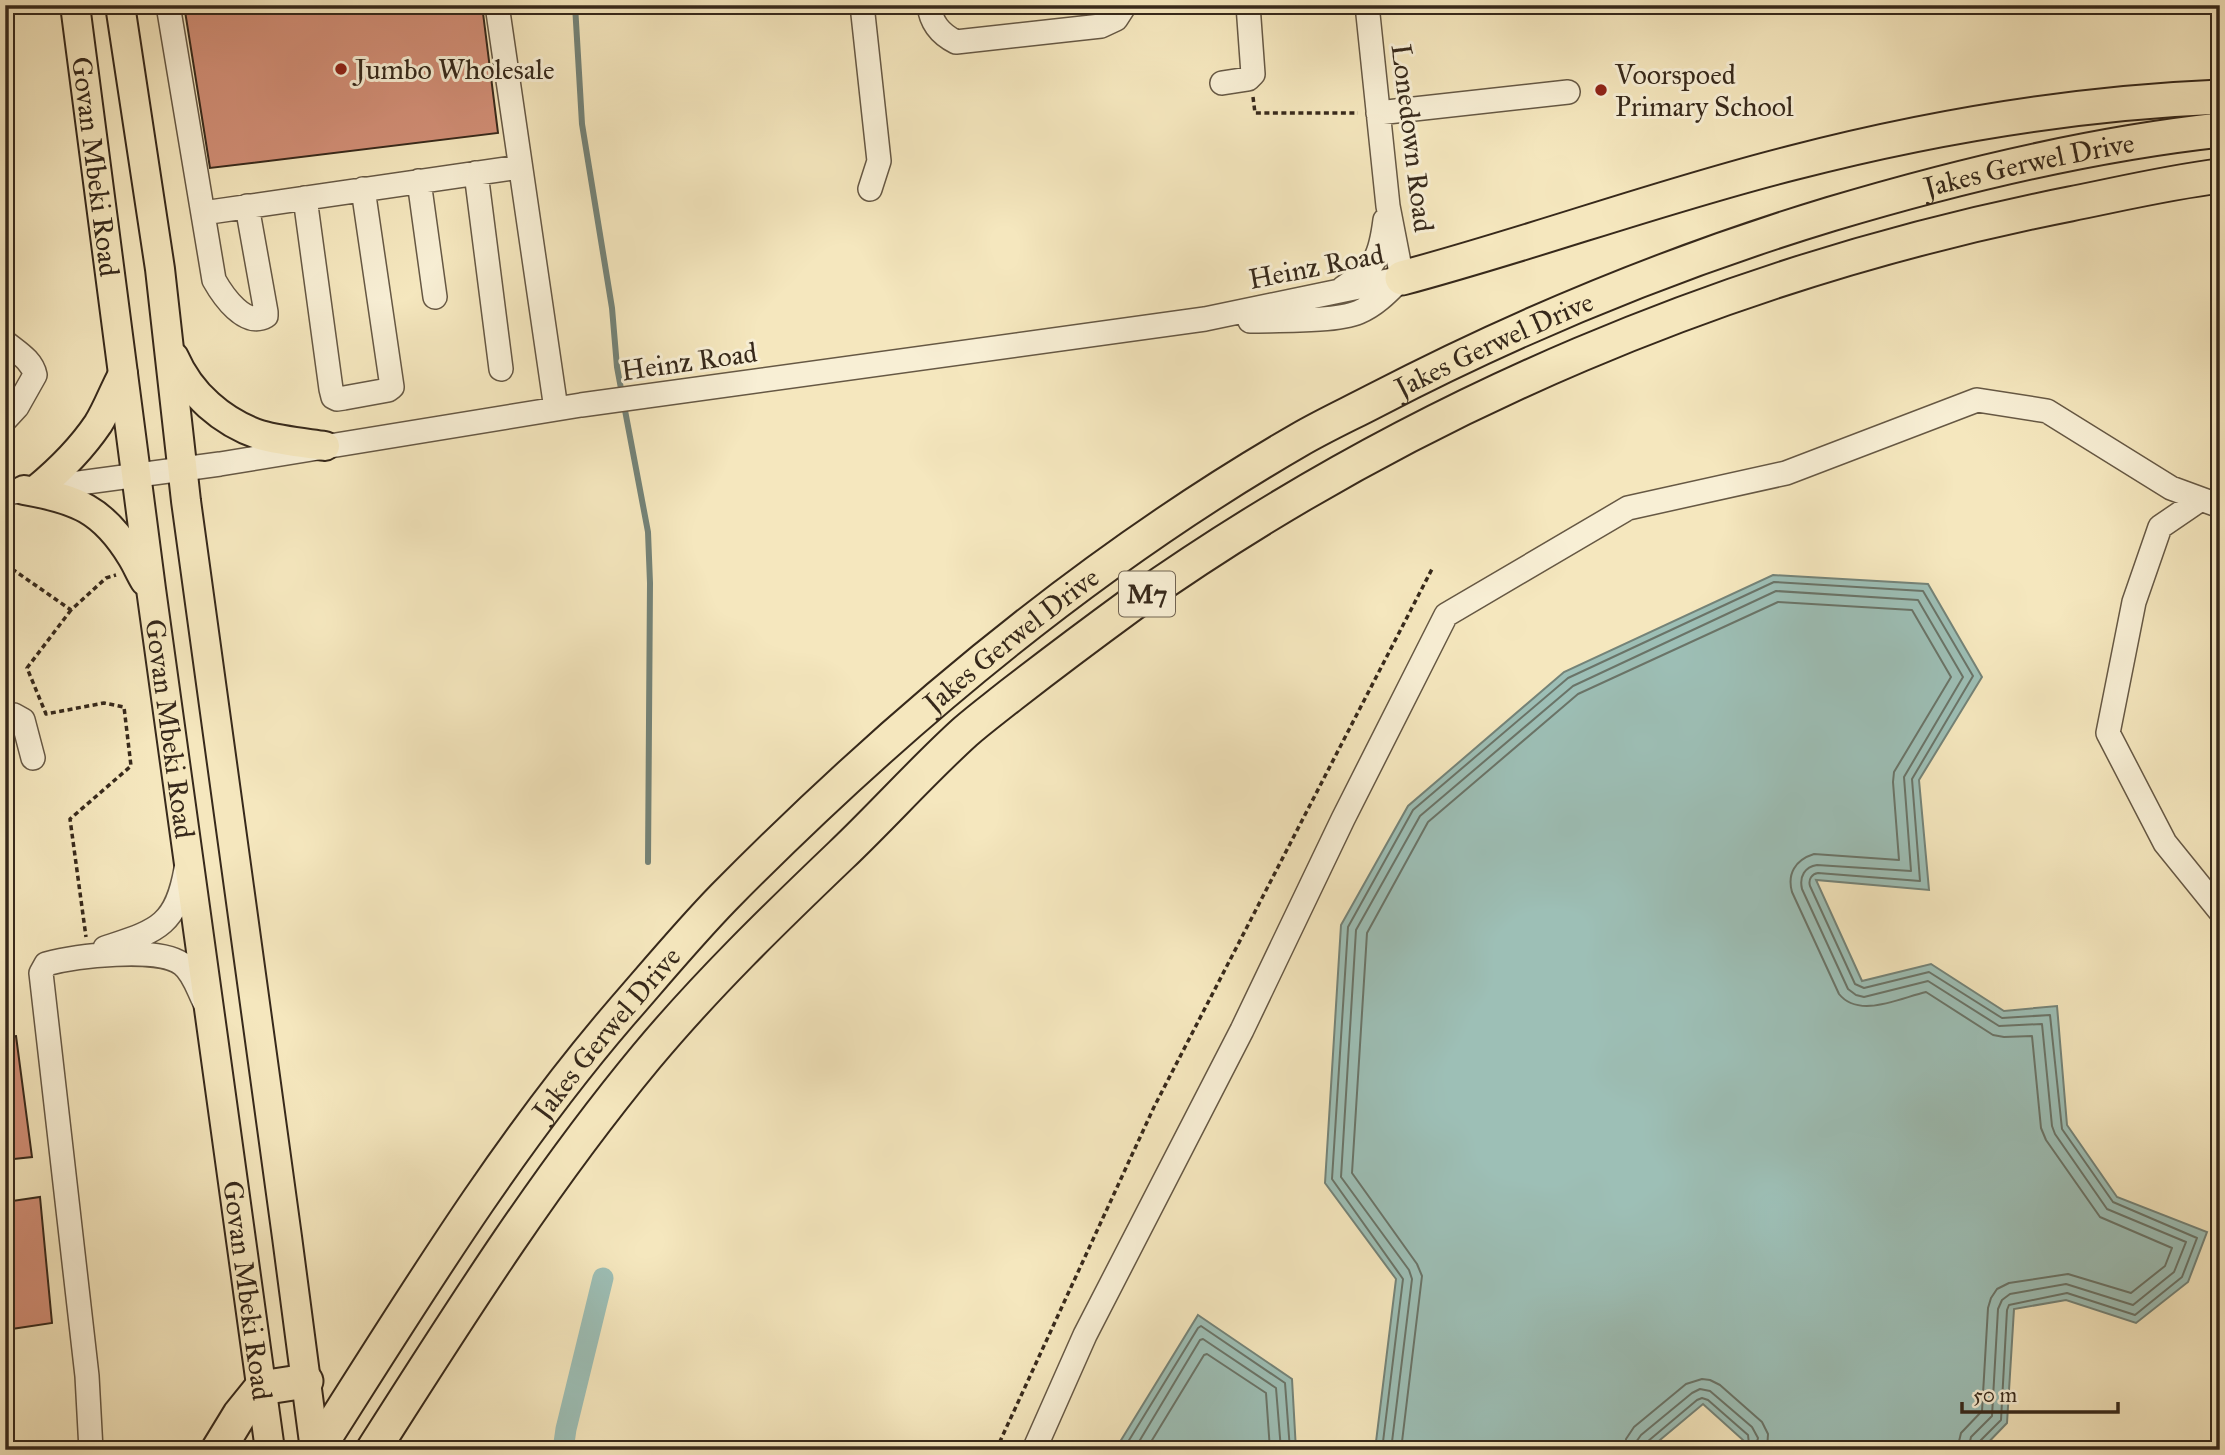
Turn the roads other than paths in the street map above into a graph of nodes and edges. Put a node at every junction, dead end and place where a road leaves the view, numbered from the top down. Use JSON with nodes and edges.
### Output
{"nodes":[{"id":1,"x":75,"y":5,"type":"edge"},
{"id":2,"x":120,"y":5,"type":"edge"},
{"id":3,"x":168,"y":5,"type":"edge"},
{"id":4,"x":497,"y":5,"type":"edge"},
{"id":5,"x":862,"y":5,"type":"edge"},
{"id":6,"x":929,"y":5,"type":"edge"},
{"id":7,"x":1125,"y":5,"type":"edge"},
{"id":8,"x":1248,"y":5,"type":"edge"},
{"id":9,"x":1367,"y":5,"type":"edge"},
{"id":10,"x":1222,"y":83,"type":"dead end"},
{"id":11,"x":1568,"y":92,"type":"dead end"},
{"id":12,"x":2220,"y":97,"type":"edge"},
{"id":13,"x":1378,"y":113,"type":"junction"},
{"id":14,"x":2220,"y":130,"type":"edge"},
{"id":15,"x":519,"y":167,"type":"junction"},
{"id":16,"x":476,"y":173,"type":"junction"},
{"id":17,"x":2220,"y":176,"type":"edge"},
{"id":18,"x":419,"y":181,"type":"junction"},
{"id":19,"x":363,"y":189,"type":"junction"},
{"id":20,"x":870,"y":190,"type":"dead end"},
{"id":21,"x":305,"y":198,"type":"junction"},
{"id":22,"x":247,"y":206,"type":"junction"},
{"id":23,"x":1388,"y":206,"type":"junction"},
{"id":24,"x":203,"y":213,"type":"junction"},
{"id":25,"x":1402,"y":278,"type":"junction"},
{"id":26,"x":1336,"y":293,"type":"junction"},
{"id":27,"x":435,"y":297,"type":"dead end"},
{"id":28,"x":1205,"y":319,"type":"junction"},
{"id":29,"x":168,"y":341,"type":"junction"},
{"id":30,"x":5,"y":342,"type":"edge"},
{"id":31,"x":501,"y":369,"type":"dead end"},
{"id":32,"x":123,"y":374,"type":"junction"},
{"id":33,"x":556,"y":409,"type":"junction"},
{"id":34,"x":5,"y":420,"type":"edge"},
{"id":35,"x":325,"y":446,"type":"junction"},
{"id":36,"x":183,"y":469,"type":"junction"},
{"id":37,"x":136,"y":476,"type":"junction"},
{"id":38,"x":22,"y":491,"type":"edge"},
{"id":39,"x":2210,"y":502,"type":"edge"},
{"id":40,"x":150,"y":589,"type":"junction"},
{"id":41,"x":5,"y":717,"type":"edge"},
{"id":42,"x":33,"y":758,"type":"dead end"},
{"id":43,"x":187,"y":860,"type":"junction"},
{"id":44,"x":2220,"y":911,"type":"edge"},
{"id":45,"x":90,"y":957,"type":"junction"},
{"id":46,"x":209,"y":1010,"type":"junction"},
{"id":47,"x":306,"y":1381,"type":"junction"},
{"id":48,"x":261,"y":1388,"type":"junction"},
{"id":49,"x":90,"y":1450,"type":"edge"},
{"id":50,"x":218,"y":1450,"type":"edge"},
{"id":51,"x":270,"y":1450,"type":"edge"},
{"id":52,"x":316,"y":1450,"type":"edge"},
{"id":53,"x":373,"y":1450,"type":"edge"},
{"id":54,"x":1034,"y":1450,"type":"edge"}],
"edges":[{"from":1,"to":32,"type":"main road","name":"Govan Mbeki Road"},
{"from":2,"to":29,"type":"main road","name":"Govan Mbeki Road"},
{"from":3,"to":24,"type":"street"},
{"from":4,"to":15,"type":"street"},
{"from":5,"to":20,"type":"street"},
{"from":6,"to":7,"type":"street"},
{"from":8,"to":10,"type":"street"},
{"from":9,"to":13,"type":"street","name":"Lonedown Road"},
{"from":11,"to":13,"type":"street"},
{"from":12,"to":25,"type":"highway"},
{"from":13,"to":23,"type":"street","name":"Lonedown Road"},
{"from":14,"to":52,"type":"highway","name":"Jakes Gerwel Drive","number":"M7"},
{"from":15,"to":16,"type":"street"},
{"from":15,"to":33,"type":"street"},
{"from":16,"to":18,"type":"street"},
{"from":16,"to":31,"type":"street"},
{"from":17,"to":53,"type":"highway","name":"Jakes Gerwel Drive","number":"M7"},
{"from":18,"to":19,"type":"street"},
{"from":18,"to":27,"type":"street"},
{"from":19,"to":21,"type":"street"},
{"from":19,"to":21,"type":"street"},
{"from":21,"to":22,"type":"street"},
{"from":22,"to":24,"type":"street"},
{"from":22,"to":24,"type":"street"},
{"from":23,"to":25,"type":"street","name":"Lonedown Road"},
{"from":23,"to":26,"type":"street"},
{"from":25,"to":26,"type":"street","name":"Heinz Road"},
{"from":25,"to":28,"type":"street","name":"Heinz Road"},
{"from":26,"to":28,"type":"street","name":"Heinz Road"},
{"from":28,"to":33,"type":"street","name":"Heinz Road"},
{"from":29,"to":35,"type":"main road"},
{"from":29,"to":36,"type":"main road","name":"Govan Mbeki Road"},
{"from":30,"to":34,"type":"street"},
{"from":32,"to":37,"type":"main road","name":"Govan Mbeki Road"},
{"from":32,"to":38,"type":"main road"},
{"from":33,"to":35,"type":"street","name":"Heinz Road"},
{"from":35,"to":36,"type":"street","name":"Heinz Road"},
{"from":36,"to":37,"type":"street","name":"Heinz Road"},
{"from":36,"to":47,"type":"main road","name":"Govan Mbeki Road"},
{"from":37,"to":38,"type":"street","name":"Heinz Road"},
{"from":37,"to":40,"type":"main road","name":"Govan Mbeki Road"},
{"from":38,"to":40,"type":"main road"},
{"from":39,"to":44,"type":"street"},
{"from":39,"to":54,"type":"street"},
{"from":40,"to":43,"type":"main road","name":"Govan Mbeki Road"},
{"from":41,"to":42,"type":"street"},
{"from":43,"to":45,"type":"street"},
{"from":43,"to":46,"type":"main road","name":"Govan Mbeki Road"},
{"from":45,"to":46,"type":"street"},
{"from":45,"to":49,"type":"street"},
{"from":46,"to":48,"type":"main road","name":"Govan Mbeki Road"},
{"from":47,"to":48,"type":"highway"},
{"from":47,"to":52,"type":"main road","name":"Govan Mbeki Road"},
{"from":48,"to":50,"type":"highway"},
{"from":48,"to":51,"type":"main road","name":"Govan Mbeki Road"}]}
